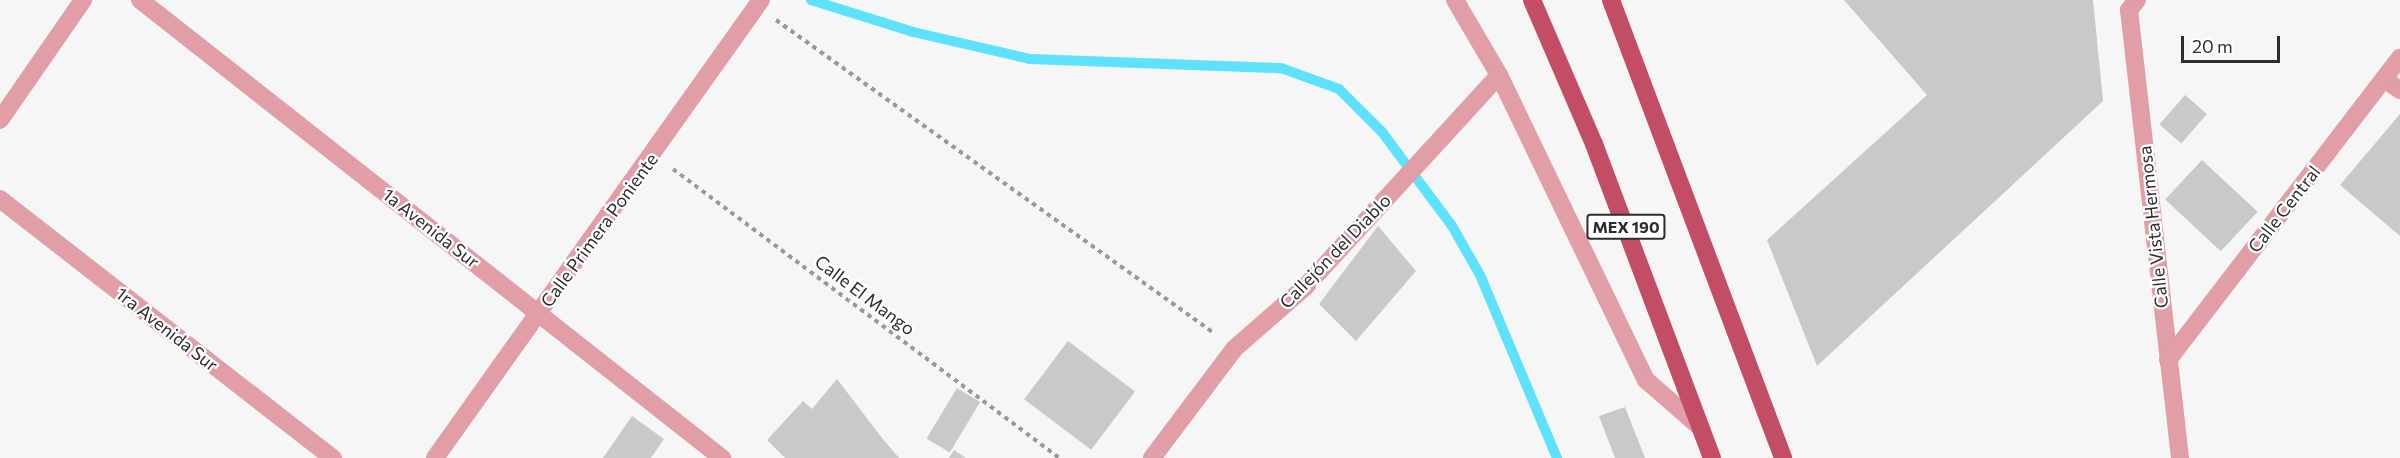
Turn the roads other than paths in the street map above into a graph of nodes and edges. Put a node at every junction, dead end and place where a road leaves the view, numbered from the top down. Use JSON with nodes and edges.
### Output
{"nodes":[{"id":1,"x":83,"y":0,"type":"edge"},
{"id":2,"x":140,"y":0,"type":"edge"},
{"id":3,"x":1455,"y":0,"type":"edge"},
{"id":4,"x":1532,"y":0,"type":"edge"},
{"id":5,"x":1611,"y":0,"type":"edge"},
{"id":6,"x":2137,"y":0,"type":"edge"},
{"id":7,"x":759,"y":3,"type":"edge"},
{"id":8,"x":2400,"y":58,"type":"edge"},
{"id":9,"x":1499,"y":75,"type":"junction"},
{"id":10,"x":2384,"y":79,"type":"junction"},
{"id":11,"x":2400,"y":90,"type":"edge"},
{"id":12,"x":0,"y":120,"type":"edge"},
{"id":13,"x":0,"y":199,"type":"edge"},
{"id":14,"x":539,"y":313,"type":"junction"},
{"id":15,"x":2168,"y":360,"type":"junction"},
{"id":16,"x":1701,"y":428,"type":"junction"},
{"id":17,"x":333,"y":458,"type":"edge"},
{"id":18,"x":435,"y":458,"type":"edge"},
{"id":19,"x":722,"y":458,"type":"edge"},
{"id":20,"x":1152,"y":458,"type":"edge"},
{"id":21,"x":1712,"y":458,"type":"edge"},
{"id":22,"x":1783,"y":458,"type":"edge"},
{"id":23,"x":2180,"y":458,"type":"edge"}],
"edges":[{"from":1,"to":12,"type":"street"},
{"from":2,"to":14,"type":"street","name":"1a Avenida Sur"},
{"from":3,"to":9,"type":"street"},
{"from":4,"to":16,"type":"main road","number":"MEX 190"},
{"from":5,"to":22,"type":"main road","number":"MEX 190"},
{"from":6,"to":15,"type":"street","name":"Calle Vista Hermosa"},
{"from":7,"to":14,"type":"street","name":"Calle Primera Poniente"},
{"from":8,"to":10,"type":"street","name":"Calle Central"},
{"from":9,"to":16,"type":"street"},
{"from":9,"to":20,"type":"street","name":"Callejón del Diablo"},
{"from":10,"to":11,"type":"street"},
{"from":10,"to":15,"type":"street","name":"Calle Central"},
{"from":13,"to":17,"type":"street","name":"1ra Avenida Sur"},
{"from":14,"to":18,"type":"street","name":"Calle Primera Poniente"},
{"from":14,"to":19,"type":"street","name":"1a Avenida Sur"},
{"from":15,"to":23,"type":"street","name":"Calle Vista Hermosa"},
{"from":16,"to":21,"type":"main road","number":"MEX 190"}]}
